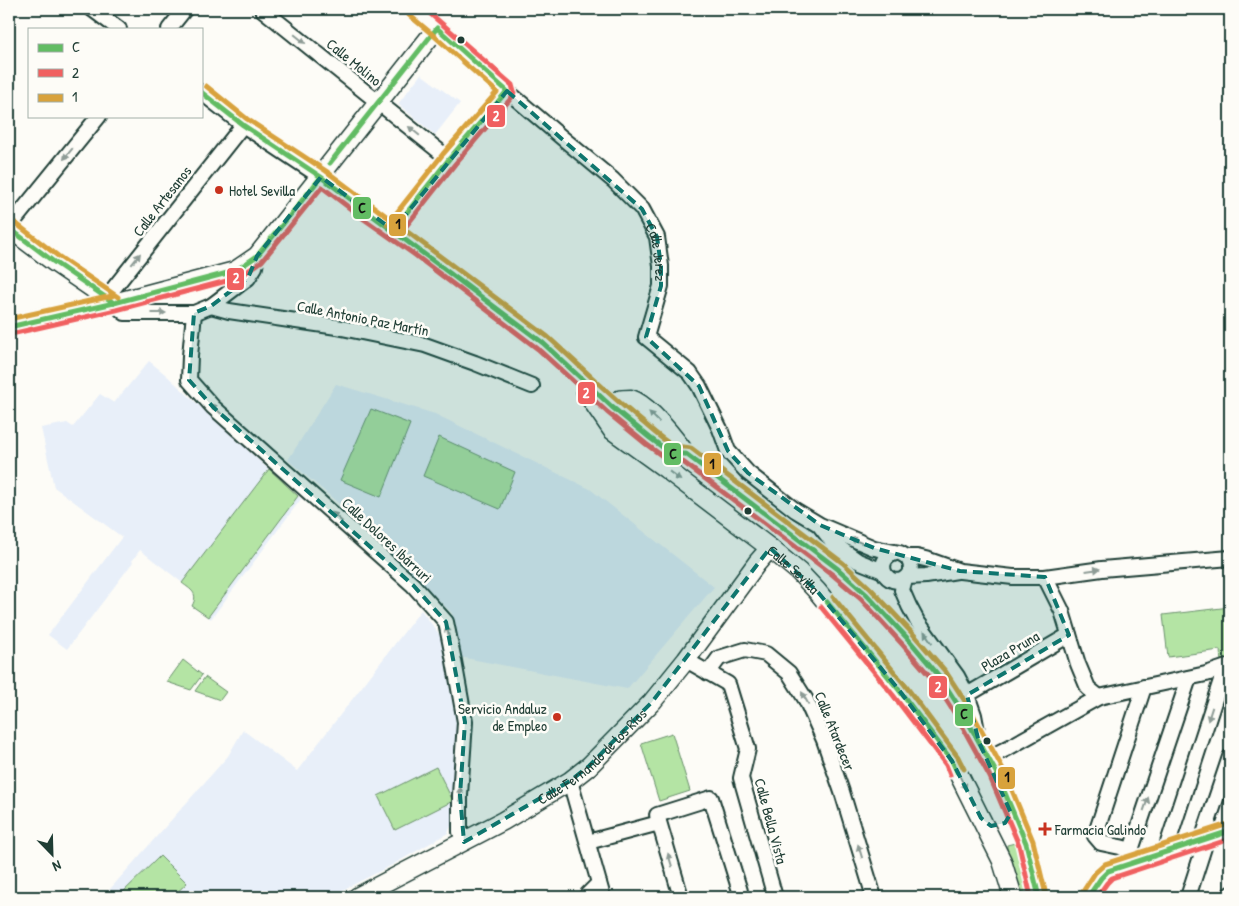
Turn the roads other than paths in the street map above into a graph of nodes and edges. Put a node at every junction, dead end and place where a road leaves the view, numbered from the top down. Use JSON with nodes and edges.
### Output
{"nodes":[{"id":1,"x":92,"y":9,"type":"edge"},
{"id":2,"x":185,"y":9,"type":"edge"},
{"id":3,"x":262,"y":9,"type":"edge"},
{"id":4,"x":414,"y":9,"type":"edge"},
{"id":5,"x":118,"y":28,"type":"edge"},
{"id":6,"x":170,"y":28,"type":"edge"},
{"id":7,"x":437,"y":28,"type":"junction"},
{"id":8,"x":507,"y":90,"type":"junction"},
{"id":9,"x":202,"y":93,"type":"edge"},
{"id":10,"x":378,"y":102,"type":"junction"},
{"id":11,"x":97,"y":118,"type":"edge"},
{"id":12,"x":243,"y":125,"type":"junction"},
{"id":13,"x":450,"y":159,"type":"junction"},
{"id":14,"x":321,"y":176,"type":"junction"},
{"id":15,"x":9,"y":227,"type":"edge"},
{"id":16,"x":393,"y":230,"type":"junction"},
{"id":17,"x":235,"y":280,"type":"junction"},
{"id":18,"x":110,"y":300,"type":"junction"},
{"id":19,"x":211,"y":306,"type":"junction"},
{"id":20,"x":194,"y":313,"type":"junction"},
{"id":21,"x":9,"y":327,"type":"edge"},
{"id":22,"x":568,"y":365,"type":"junction"},
{"id":23,"x":532,"y":386,"type":"dead end"},
{"id":24,"x":612,"y":407,"type":"junction"},
{"id":25,"x":622,"y":436,"type":"junction"},
{"id":26,"x":820,"y":525,"type":"junction"},
{"id":27,"x":770,"y":548,"type":"junction"},
{"id":28,"x":901,"y":555,"type":"junction"},
{"id":29,"x":1230,"y":558,"type":"edge"},
{"id":30,"x":884,"y":571,"type":"junction"},
{"id":31,"x":960,"y":571,"type":"junction"},
{"id":32,"x":926,"y":576,"type":"junction"},
{"id":33,"x":1045,"y":577,"type":"junction"},
{"id":34,"x":906,"y":578,"type":"junction"},
{"id":35,"x":909,"y":606,"type":"junction"},
{"id":36,"x":1069,"y":635,"type":"junction"},
{"id":37,"x":686,"y":660,"type":"junction"},
{"id":38,"x":1228,"y":667,"type":"edge"},
{"id":39,"x":708,"y":673,"type":"junction"},
{"id":40,"x":1189,"y":678,"type":"junction"},
{"id":41,"x":1144,"y":687,"type":"junction"},
{"id":42,"x":967,"y":695,"type":"junction"},
{"id":43,"x":1099,"y":697,"type":"junction"},
{"id":44,"x":979,"y":742,"type":"junction"},
{"id":45,"x":1230,"y":757,"type":"edge"},
{"id":46,"x":988,"y":758,"type":"junction"},
{"id":47,"x":570,"y":781,"type":"junction"},
{"id":48,"x":1010,"y":806,"type":"junction"},
{"id":49,"x":981,"y":818,"type":"junction"},
{"id":50,"x":659,"y":822,"type":"junction"},
{"id":51,"x":1230,"y":831,"type":"edge"},
{"id":52,"x":1205,"y":839,"type":"junction"},
{"id":53,"x":464,"y":842,"type":"junction"},
{"id":54,"x":588,"y":842,"type":"junction"},
{"id":55,"x":1026,"y":844,"type":"junction"},
{"id":56,"x":1165,"y":852,"type":"junction"},
{"id":57,"x":1134,"y":856,"type":"junction"},
{"id":58,"x":1000,"y":857,"type":"junction"},
{"id":59,"x":599,"y":883,"type":"junction"},
{"id":60,"x":740,"y":891,"type":"dead end"},
{"id":61,"x":356,"y":897,"type":"edge"},
{"id":62,"x":586,"y":897,"type":"edge"},
{"id":63,"x":603,"y":897,"type":"edge"},
{"id":64,"x":681,"y":897,"type":"edge"},
{"id":65,"x":776,"y":897,"type":"edge"},
{"id":66,"x":874,"y":897,"type":"edge"},
{"id":67,"x":1013,"y":897,"type":"edge"},
{"id":68,"x":1039,"y":897,"type":"edge"},
{"id":69,"x":1088,"y":897,"type":"edge"},
{"id":70,"x":1188,"y":897,"type":"edge"}],
"edges":[{"from":1,"to":5,"type":"street"},
{"from":2,"to":6,"type":"street"},
{"from":3,"to":10,"type":"street","name":"Calle Molino","one_way":true},
{"from":4,"to":7,"type":"street","name":"Calle Jerez"},
{"from":7,"to":8,"type":"main road","name":"Calle Jerez"},
{"from":7,"to":10,"type":"main road"},
{"from":8,"to":13,"type":"main road"},
{"from":8,"to":26,"type":"street","name":"Calle Jerez"},
{"from":9,"to":12,"type":"street","name":"Calle Sevilla"},
{"from":13,"to":10,"type":"street","name":"Calle Molino","one_way":true},
{"from":10,"to":14,"type":"main road"},
{"from":11,"to":15,"type":"street","one_way":true},
{"from":12,"to":14,"type":"street","name":"Calle Sevilla"},
{"from":18,"to":12,"type":"street","name":"Calle Artesanos","one_way":true},
{"from":13,"to":16,"type":"main road"},
{"from":14,"to":16,"type":"main road","name":"Calle Sevilla"},
{"from":14,"to":17,"type":"main road"},
{"from":15,"to":18,"type":"main road"},
{"from":16,"to":22,"type":"main road","name":"Calle Sevilla"},
{"from":17,"to":18,"type":"main road"},
{"from":17,"to":19,"type":"street"},
{"from":18,"to":20,"type":"street","one_way":true},
{"from":18,"to":21,"type":"main road"},
{"from":19,"to":20,"type":"street"},
{"from":19,"to":23,"type":"street","name":"Calle Antonio Paz Martín"},
{"from":53,"to":20,"type":"street","name":"Calle Dolores Ibárruri","one_way":true},
{"from":22,"to":24,"type":"main road","name":"Calle Sevilla"},
{"from":22,"to":25,"type":"main road","name":"Calle Sevilla"},
{"from":24,"to":25,"type":"main road"},
{"from":44,"to":24,"type":"main road","name":"Calle Sevilla","one_way":true},
{"from":25,"to":27,"type":"main road","name":"Calle Sevilla","one_way":true},
{"from":28,"to":26,"type":"street","name":"Calle Jerez","one_way":true},
{"from":26,"to":30,"type":"street","name":"Calle Jerez"},
{"from":27,"to":37,"type":"main road","name":"Calle Fernando de los Ríos"},
{"from":27,"to":49,"type":"main road","name":"Calle Sevilla","one_way":true},
{"from":28,"to":30,"type":"street"},
{"from":28,"to":31,"type":"street","name":"Calle Jerez"},
{"from":28,"to":34,"type":"street"},
{"from":33,"to":29,"type":"street","one_way":true},
{"from":30,"to":34,"type":"street"},
{"from":31,"to":32,"type":"street"},
{"from":31,"to":33,"type":"street"},
{"from":32,"to":34,"type":"street"},
{"from":32,"to":35,"type":"street"},
{"from":33,"to":36,"type":"street"},
{"from":34,"to":35,"type":"street"},
{"from":42,"to":35,"type":"street","one_way":true},
{"from":36,"to":42,"type":"street","name":"Plaza Pruna"},
{"from":36,"to":43,"type":"street"},
{"from":37,"to":39,"type":"street","name":"Calle Bella Vista"},
{"from":37,"to":47,"type":"main road","name":"Calle Fernando de los Ríos"},
{"from":38,"to":40,"type":"street"},
{"from":38,"to":56,"type":"street","one_way":true},
{"from":39,"to":65,"type":"street","name":"Calle Bella Vista"},
{"from":66,"to":39,"type":"street","name":"Calle Atardecer","one_way":true},
{"from":40,"to":41,"type":"street"},
{"from":57,"to":40,"type":"street","one_way":true},
{"from":41,"to":43,"type":"street"},
{"from":41,"to":57,"type":"street"},
{"from":42,"to":44,"type":"street"},
{"from":43,"to":46,"type":"street"},
{"from":44,"to":46,"type":"main road","name":"Calle Sevilla"},
{"from":45,"to":52,"type":"street"},
{"from":46,"to":48,"type":"main road","name":"Calle Sevilla"},
{"from":47,"to":53,"type":"main road","name":"Calle Fernando de los Ríos"},
{"from":47,"to":54,"type":"street"},
{"from":48,"to":49,"type":"main road"},
{"from":48,"to":55,"type":"main road","name":"Calle Sevilla"},
{"from":49,"to":58,"type":"main road","name":"Calle Sevilla"},
{"from":50,"to":54,"type":"street"},
{"from":50,"to":60,"type":"street"},
{"from":64,"to":50,"type":"street","one_way":true},
{"from":51,"to":52,"type":"street"},
{"from":52,"to":56,"type":"street"},
{"from":52,"to":70,"type":"street"},
{"from":53,"to":61,"type":"main road","name":"Calle Fernando de los Ríos"},
{"from":54,"to":59,"type":"street"},
{"from":55,"to":58,"type":"main road"},
{"from":55,"to":68,"type":"main road","name":"Calle Sevilla"},
{"from":56,"to":57,"type":"street"},
{"from":57,"to":69,"type":"street"},
{"from":58,"to":67,"type":"main road","name":"Calle Sevilla"},
{"from":59,"to":62,"type":"street"},
{"from":59,"to":63,"type":"street"}]}
